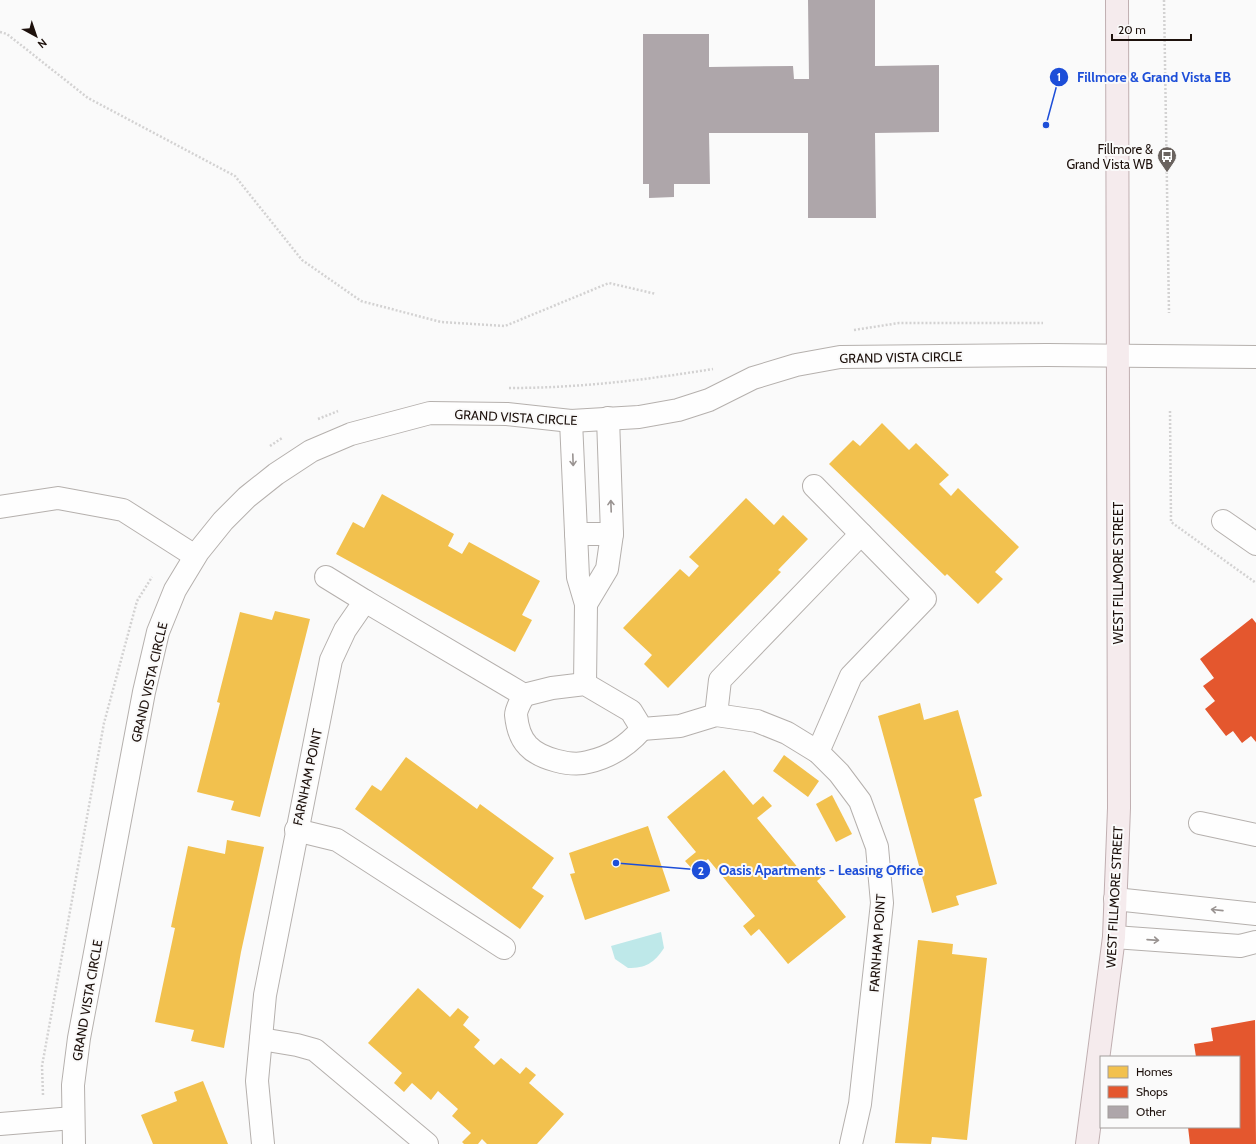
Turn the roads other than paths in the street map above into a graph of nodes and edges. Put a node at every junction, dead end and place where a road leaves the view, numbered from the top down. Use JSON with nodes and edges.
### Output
{"nodes":[{"id":1,"x":1117,"y":0,"type":"edge"},
{"id":2,"x":1119,"y":357,"type":"junction"},
{"id":3,"x":1256,"y":357,"type":"edge"},
{"id":4,"x":608,"y":418,"type":"junction"},
{"id":5,"x":571,"y":421,"type":"junction"},
{"id":6,"x":814,"y":486,"type":"dead end"},
{"id":7,"x":0,"y":507,"type":"edge"},
{"id":8,"x":1223,"y":521,"type":"dead end"},
{"id":9,"x":576,"y":534,"type":"junction"},
{"id":10,"x":612,"y":534,"type":"junction"},
{"id":11,"x":861,"y":534,"type":"junction"},
{"id":12,"x":1256,"y":544,"type":"edge"},
{"id":13,"x":195,"y":556,"type":"junction"},
{"id":14,"x":326,"y":577,"type":"dead end"},
{"id":15,"x":365,"y":601,"type":"junction"},
{"id":16,"x":586,"y":604,"type":"junction"},
{"id":17,"x":585,"y":684,"type":"junction"},
{"id":18,"x":524,"y":695,"type":"junction"},
{"id":19,"x":716,"y":715,"type":"junction"},
{"id":20,"x":642,"y":729,"type":"junction"},
{"id":21,"x":818,"y":752,"type":"junction"},
{"id":22,"x":1200,"y":823,"type":"dead end"},
{"id":23,"x":296,"y":830,"type":"junction"},
{"id":24,"x":1256,"y":835,"type":"edge"},
{"id":25,"x":1115,"y":898,"type":"junction"},
{"id":26,"x":1256,"y":914,"type":"edge"},
{"id":27,"x":1114,"y":937,"type":"junction"},
{"id":28,"x":1256,"y":942,"type":"edge"},
{"id":29,"x":504,"y":948,"type":"dead end"},
{"id":30,"x":261,"y":1039,"type":"junction"},
{"id":31,"x":73,"y":1118,"type":"junction"},
{"id":32,"x":0,"y":1124,"type":"edge"},
{"id":33,"x":74,"y":1144,"type":"edge"},
{"id":34,"x":263,"y":1144,"type":"edge"},
{"id":35,"x":427,"y":1144,"type":"edge"},
{"id":36,"x":851,"y":1144,"type":"edge"},
{"id":37,"x":1087,"y":1144,"type":"edge"}],
"edges":[{"from":1,"to":2,"type":"main road","name":"WEST FILLMORE STREET"},
{"from":2,"to":3,"type":"street","name":"GRAND VISTA CIRCLE"},
{"from":2,"to":4,"type":"street","name":"GRAND VISTA CIRCLE"},
{"from":2,"to":25,"type":"main road","name":"WEST FILLMORE STREET"},
{"from":4,"to":5,"type":"street","name":"GRAND VISTA CIRCLE"},
{"from":10,"to":4,"type":"street","one_way":true},
{"from":5,"to":9,"type":"street","one_way":true},
{"from":5,"to":13,"type":"street","name":"GRAND VISTA CIRCLE"},
{"from":6,"to":11,"type":"street"},
{"from":7,"to":13,"type":"street"},
{"from":8,"to":12,"type":"street"},
{"from":9,"to":10,"type":"street"},
{"from":9,"to":16,"type":"street"},
{"from":10,"to":16,"type":"street"},
{"from":11,"to":19,"type":"street"},
{"from":11,"to":21,"type":"street"},
{"from":13,"to":31,"type":"street","name":"GRAND VISTA CIRCLE"},
{"from":14,"to":15,"type":"street"},
{"from":15,"to":18,"type":"street"},
{"from":15,"to":23,"type":"street","name":"FARNHAM POINT"},
{"from":16,"to":17,"type":"street"},
{"from":17,"to":18,"type":"street"},
{"from":17,"to":20,"type":"street"},
{"from":18,"to":20,"type":"street"},
{"from":19,"to":20,"type":"street","name":"FARNHAM POINT"},
{"from":19,"to":21,"type":"street","name":"FARNHAM POINT"},
{"from":21,"to":36,"type":"street","name":"FARNHAM POINT"},
{"from":22,"to":24,"type":"street"},
{"from":23,"to":29,"type":"street"},
{"from":23,"to":30,"type":"street","name":"FARNHAM POINT"},
{"from":26,"to":25,"type":"street","one_way":true},
{"from":25,"to":27,"type":"main road","name":"WEST FILLMORE STREET"},
{"from":27,"to":28,"type":"street","one_way":true},
{"from":27,"to":37,"type":"main road","name":"WEST FILLMORE STREET"},
{"from":30,"to":34,"type":"street","name":"FARNHAM POINT"},
{"from":30,"to":35,"type":"street"},
{"from":31,"to":32,"type":"street"},
{"from":31,"to":33,"type":"street","name":"GRAND VISTA CIRCLE"}]}
